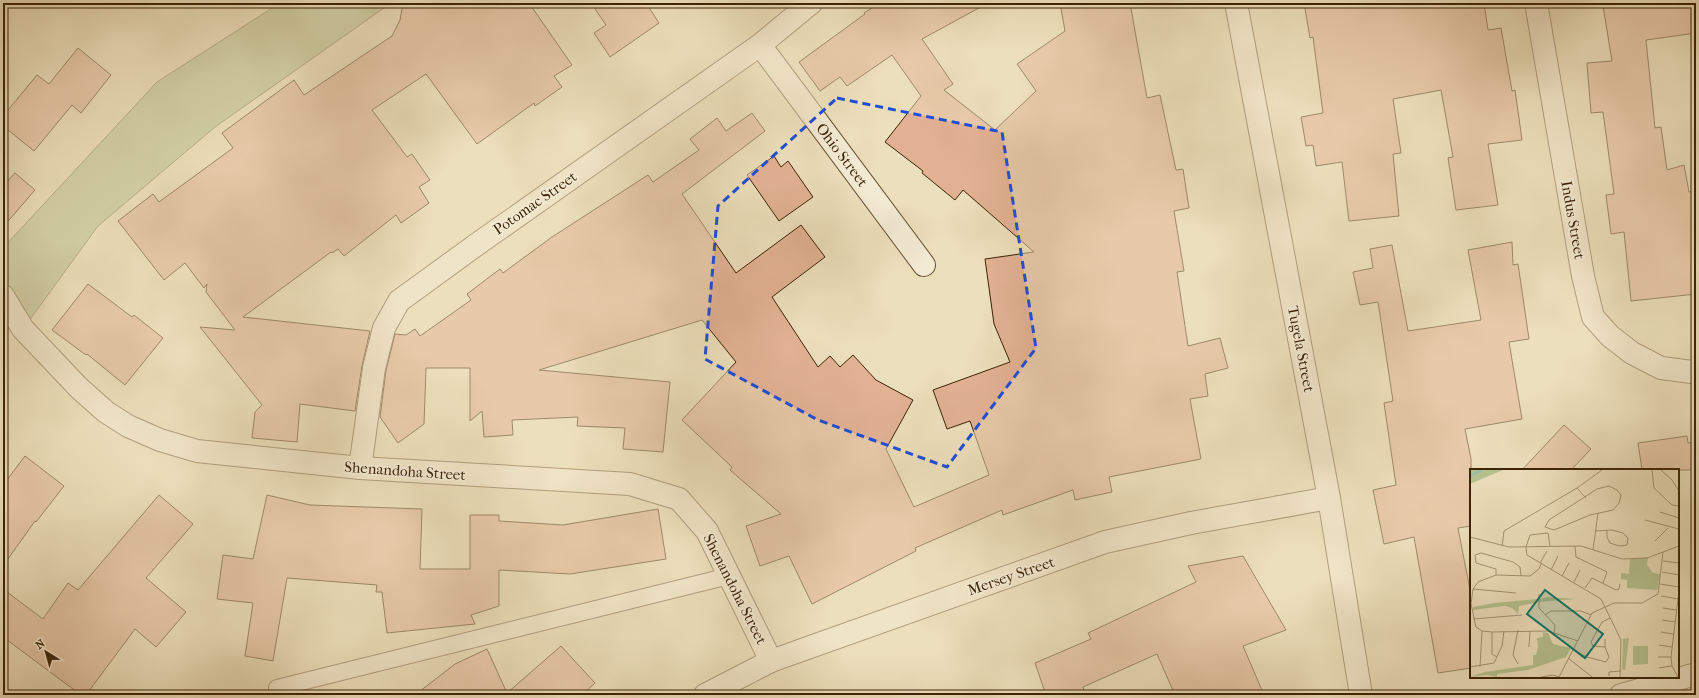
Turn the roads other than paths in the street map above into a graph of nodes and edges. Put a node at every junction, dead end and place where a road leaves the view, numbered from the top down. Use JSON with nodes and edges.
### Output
{"nodes":[{"id":1,"x":811,"y":3,"type":"edge"},
{"id":2,"x":1236,"y":3,"type":"edge"},
{"id":3,"x":1536,"y":3,"type":"edge"},
{"id":4,"x":760,"y":45,"type":"junction"},
{"id":5,"x":924,"y":266,"type":"dead end"},
{"id":6,"x":3,"y":296,"type":"edge"},
{"id":7,"x":1696,"y":371,"type":"edge"},
{"id":8,"x":360,"y":468,"type":"junction"},
{"id":9,"x":1329,"y":498,"type":"junction"},
{"id":10,"x":729,"y":576,"type":"junction"},
{"id":11,"x":772,"y":661,"type":"junction"},
{"id":12,"x":1696,"y":674,"type":"edge"},
{"id":13,"x":277,"y":688,"type":"dead end"},
{"id":14,"x":705,"y":695,"type":"edge"},
{"id":15,"x":1361,"y":695,"type":"edge"},
{"id":16,"x":1621,"y":695,"type":"edge"}],
"edges":[{"from":1,"to":4,"type":"street","name":"Potomac Street"},
{"from":2,"to":9,"type":"street","name":"Tugela Street"},
{"from":3,"to":7,"type":"street","name":"Indus Street"},
{"from":4,"to":5,"type":"street","name":"Ohio Street"},
{"from":4,"to":8,"type":"street","name":"Potomac Street"},
{"from":6,"to":8,"type":"street","name":"Shenandoha Street"},
{"from":8,"to":10,"type":"street","name":"Shenandoha Street"},
{"from":9,"to":11,"type":"street","name":"Mersey Street"},
{"from":9,"to":15,"type":"street","name":"Tugela Street"},
{"from":10,"to":11,"type":"street","name":"Shenandoha Street"},
{"from":10,"to":13,"type":"lane"},
{"from":11,"to":14,"type":"street","name":"Mersey Street"},
{"from":12,"to":16,"type":"street"}]}
